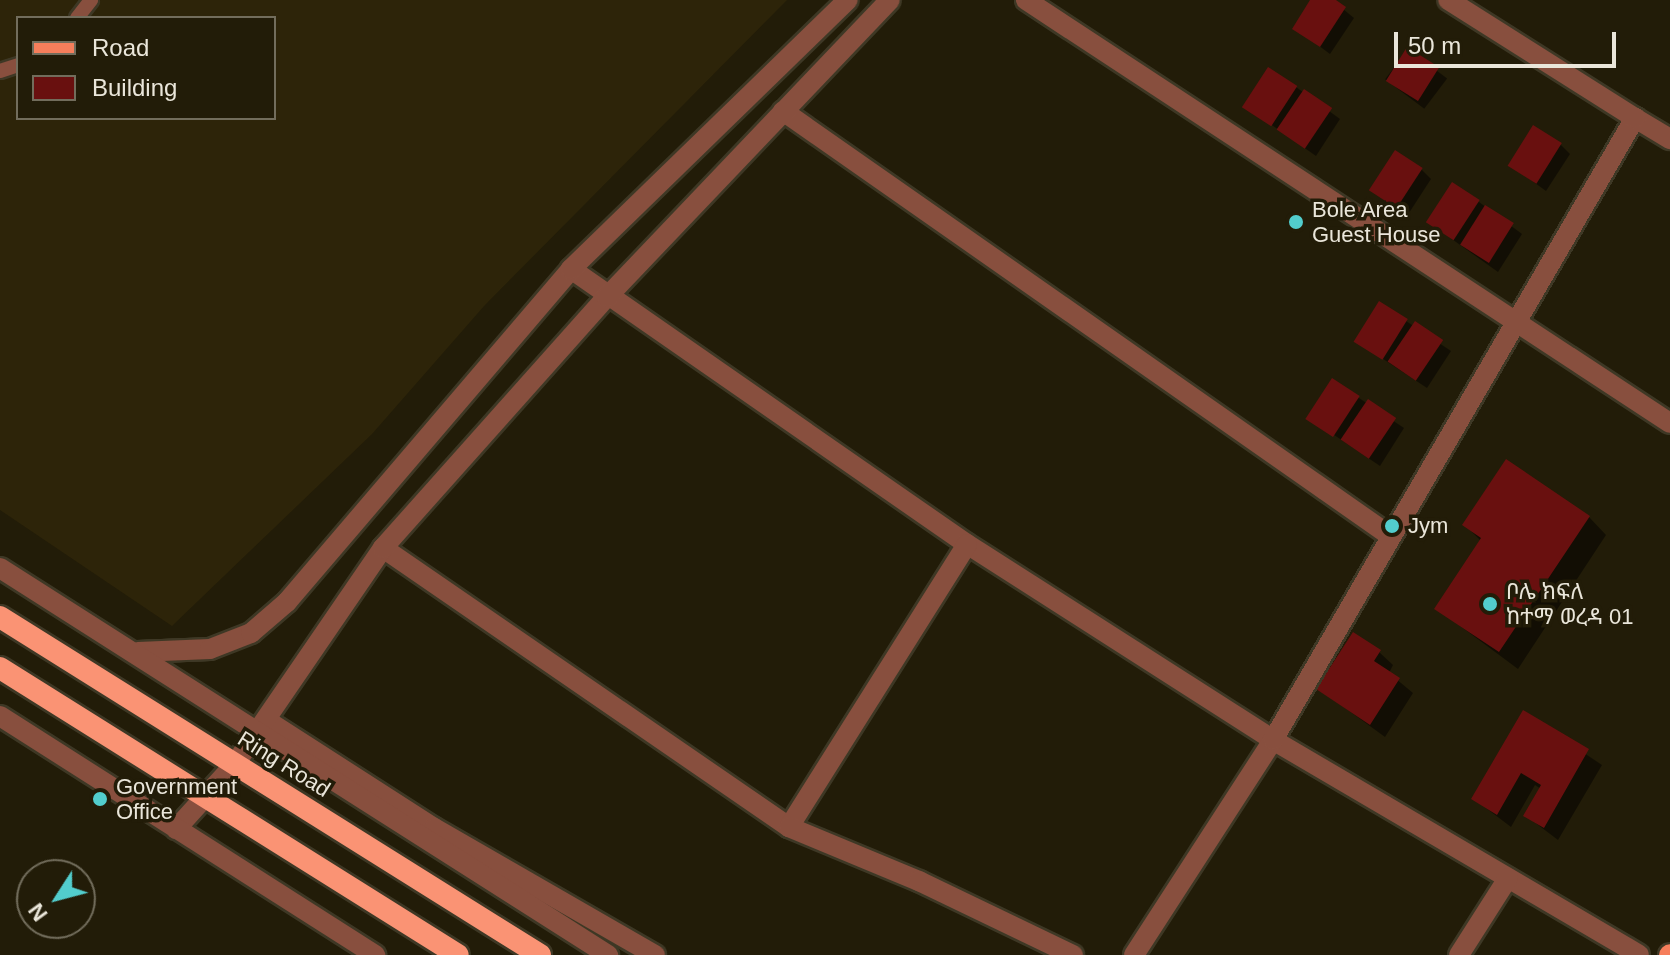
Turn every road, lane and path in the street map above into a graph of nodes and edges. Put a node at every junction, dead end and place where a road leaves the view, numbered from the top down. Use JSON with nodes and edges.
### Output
{"nodes":[{"id":1,"x":91,"y":0,"type":"edge"},
{"id":2,"x":848,"y":0,"type":"edge"},
{"id":3,"x":890,"y":0,"type":"edge"},
{"id":4,"x":1026,"y":0,"type":"edge"},
{"id":5,"x":1448,"y":0,"type":"edge"},
{"id":6,"x":1470,"y":6,"type":"edge"},
{"id":7,"x":79,"y":16,"type":"edge"},
{"id":8,"x":783,"y":111,"type":"junction"},
{"id":9,"x":1635,"y":118,"type":"junction"},
{"id":10,"x":1670,"y":139,"type":"edge"},
{"id":11,"x":571,"y":269,"type":"junction"},
{"id":12,"x":607,"y":297,"type":"junction"},
{"id":13,"x":1512,"y":323,"type":"junction"},
{"id":14,"x":1670,"y":423,"type":"edge"},
{"id":15,"x":1389,"y":535,"type":"junction"},
{"id":16,"x":967,"y":544,"type":"junction"},
{"id":17,"x":383,"y":548,"type":"junction"},
{"id":18,"x":0,"y":568,"type":"edge"},
{"id":19,"x":0,"y":617,"type":"edge"},
{"id":20,"x":138,"y":652,"type":"junction"},
{"id":21,"x":0,"y":668,"type":"edge"},
{"id":22,"x":0,"y":716,"type":"edge"},
{"id":23,"x":261,"y":726,"type":"junction"},
{"id":24,"x":1273,"y":740,"type":"junction"},
{"id":25,"x":235,"y":764,"type":"junction"},
{"id":26,"x":209,"y":796,"type":"junction"},
{"id":27,"x":789,"y":827,"type":"junction"},
{"id":28,"x":176,"y":829,"type":"junction"},
{"id":29,"x":1508,"y":878,"type":"junction"},
{"id":30,"x":375,"y":955,"type":"edge"},
{"id":31,"x":458,"y":955,"type":"edge"},
{"id":32,"x":540,"y":955,"type":"edge"},
{"id":33,"x":608,"y":955,"type":"edge"},
{"id":34,"x":655,"y":955,"type":"edge"},
{"id":35,"x":1073,"y":955,"type":"edge"},
{"id":36,"x":1134,"y":955,"type":"edge"},
{"id":37,"x":1459,"y":955,"type":"edge"},
{"id":38,"x":1639,"y":955,"type":"edge"}],
"edges":[{"from":1,"to":7,"type":"lane"},
{"from":2,"to":11,"type":"street"},
{"from":3,"to":8,"type":"street"},
{"from":4,"to":13,"type":"street"},
{"from":5,"to":6,"type":"street"},
{"from":6,"to":9,"type":"street"},
{"from":8,"to":12,"type":"street"},
{"from":8,"to":15,"type":"street"},
{"from":9,"to":10,"type":"street"},
{"from":9,"to":13,"type":"street"},
{"from":11,"to":12,"type":"street"},
{"from":11,"to":20,"type":"street"},
{"from":12,"to":16,"type":"street"},
{"from":12,"to":17,"type":"street"},
{"from":13,"to":14,"type":"street"},
{"from":13,"to":15,"type":"street"},
{"from":15,"to":24,"type":"street"},
{"from":16,"to":24,"type":"street"},
{"from":16,"to":27,"type":"street"},
{"from":17,"to":23,"type":"street"},
{"from":17,"to":27,"type":"street"},
{"from":18,"to":20,"type":"street"},
{"from":19,"to":25,"type":"highway","name":"Ring Road"},
{"from":20,"to":23,"type":"street"},
{"from":21,"to":26,"type":"highway"},
{"from":22,"to":28,"type":"street"},
{"from":23,"to":25,"type":"street"},
{"from":23,"to":33,"type":"street"},
{"from":23,"to":34,"type":"street"},
{"from":24,"to":29,"type":"street"},
{"from":24,"to":36,"type":"street"},
{"from":25,"to":26,"type":"street"},
{"from":25,"to":32,"type":"highway","name":"Ring Road"},
{"from":26,"to":28,"type":"street"},
{"from":26,"to":31,"type":"highway"},
{"from":27,"to":35,"type":"street"},
{"from":28,"to":30,"type":"street"},
{"from":29,"to":37,"type":"street"},
{"from":29,"to":38,"type":"street"}]}
